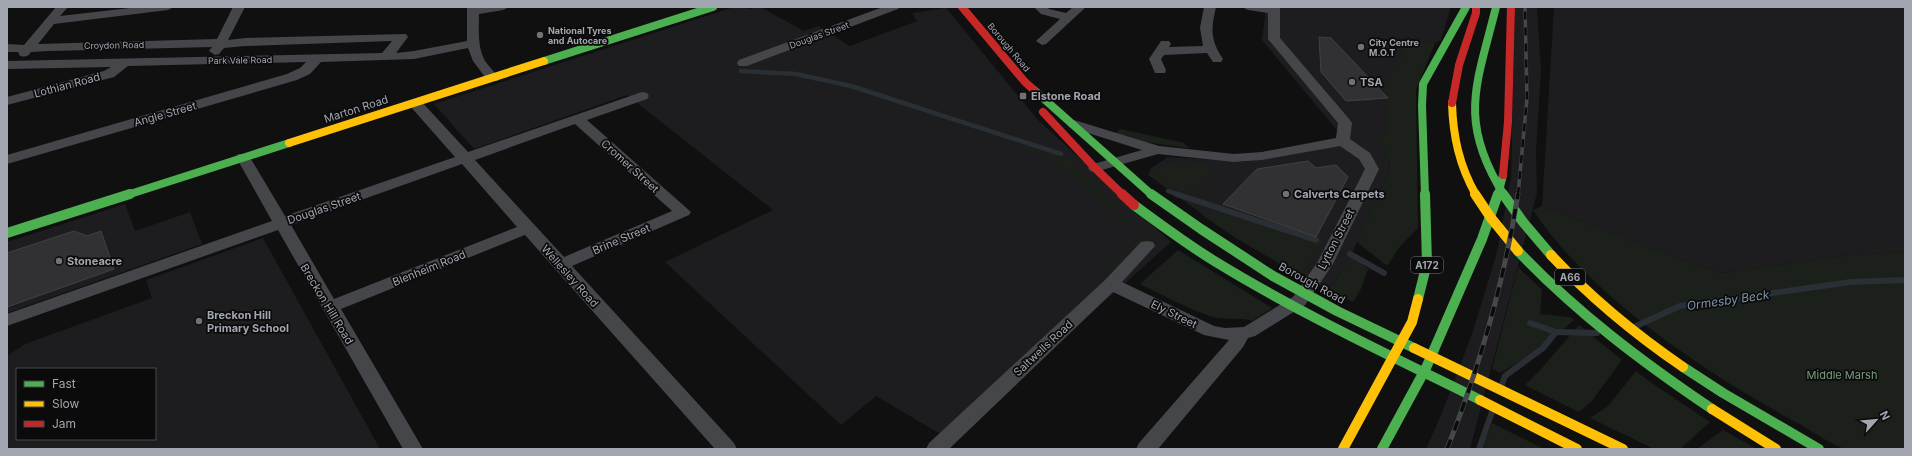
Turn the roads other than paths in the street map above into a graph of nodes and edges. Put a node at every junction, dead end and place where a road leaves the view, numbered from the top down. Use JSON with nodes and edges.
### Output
{"nodes":[{"id":1,"x":62,"y":7,"type":"edge"},
{"id":2,"x":168,"y":7,"type":"edge"},
{"id":3,"x":239,"y":7,"type":"edge"},
{"id":4,"x":503,"y":7,"type":"edge"},
{"id":5,"x":713,"y":7,"type":"edge"},
{"id":6,"x":894,"y":7,"type":"edge"},
{"id":7,"x":1040,"y":7,"type":"edge"},
{"id":8,"x":1080,"y":7,"type":"edge"},
{"id":9,"x":1210,"y":7,"type":"edge"},
{"id":10,"x":1248,"y":7,"type":"edge"},
{"id":11,"x":1466,"y":7,"type":"edge"},
{"id":12,"x":1476,"y":7,"type":"edge"},
{"id":13,"x":1496,"y":7,"type":"edge"},
{"id":14,"x":1511,"y":7,"type":"edge"},
{"id":15,"x":967,"y":8,"type":"edge"},
{"id":16,"x":1274,"y":8,"type":"edge"},
{"id":17,"x":473,"y":9,"type":"edge"},
{"id":18,"x":1067,"y":17,"type":"junction"},
{"id":19,"x":52,"y":21,"type":"junction"},
{"id":20,"x":1169,"y":40,"type":"dead end"},
{"id":21,"x":1042,"y":41,"type":"dead end"},
{"id":22,"x":221,"y":44,"type":"junction"},
{"id":23,"x":472,"y":44,"type":"junction"},
{"id":24,"x":7,"y":48,"type":"edge"},
{"id":25,"x":27,"y":49,"type":"junction"},
{"id":26,"x":1210,"y":49,"type":"junction"},
{"id":27,"x":1159,"y":51,"type":"junction"},
{"id":28,"x":386,"y":57,"type":"junction"},
{"id":29,"x":317,"y":59,"type":"junction"},
{"id":30,"x":1217,"y":60,"type":"dead end"},
{"id":31,"x":206,"y":61,"type":"junction"},
{"id":32,"x":124,"y":63,"type":"junction"},
{"id":33,"x":743,"y":63,"type":"dead end"},
{"id":34,"x":11,"y":65,"type":"edge"},
{"id":35,"x":1160,"y":70,"type":"dead end"},
{"id":36,"x":493,"y":78,"type":"junction"},
{"id":37,"x":1026,"y":82,"type":"junction"},
{"id":38,"x":642,"y":96,"type":"dead end"},
{"id":39,"x":7,"y":101,"type":"edge"},
{"id":40,"x":415,"y":102,"type":"junction"},
{"id":41,"x":577,"y":119,"type":"junction"},
{"id":42,"x":1074,"y":124,"type":"junction"},
{"id":43,"x":1343,"y":141,"type":"junction"},
{"id":44,"x":1157,"y":150,"type":"junction"},
{"id":45,"x":243,"y":157,"type":"junction"},
{"id":46,"x":464,"y":159,"type":"junction"},
{"id":47,"x":7,"y":160,"type":"edge"},
{"id":48,"x":1116,"y":162,"type":"junction"},
{"id":49,"x":1095,"y":168,"type":"junction"},
{"id":50,"x":683,"y":212,"type":"joint"},
{"id":51,"x":280,"y":224,"type":"junction"},
{"id":52,"x":528,"y":228,"type":"junction"},
{"id":53,"x":7,"y":233,"type":"edge"},
{"id":54,"x":1147,"y":246,"type":"dead end"},
{"id":55,"x":560,"y":265,"type":"junction"},
{"id":56,"x":1111,"y":284,"type":"junction"},
{"id":57,"x":330,"y":307,"type":"junction"},
{"id":58,"x":7,"y":320,"type":"edge"},
{"id":59,"x":1240,"y":334,"type":"junction"},
{"id":60,"x":413,"y":449,"type":"edge"},
{"id":61,"x":727,"y":449,"type":"edge"},
{"id":62,"x":936,"y":449,"type":"edge"},
{"id":63,"x":1146,"y":449,"type":"edge"},
{"id":64,"x":1343,"y":449,"type":"edge"},
{"id":65,"x":1382,"y":449,"type":"edge"},
{"id":66,"x":1576,"y":449,"type":"edge"},
{"id":67,"x":1623,"y":449,"type":"edge"},
{"id":68,"x":1776,"y":449,"type":"edge"},
{"id":69,"x":1819,"y":449,"type":"edge"}],
"edges":[{"from":1,"to":19,"type":"street"},
{"from":2,"to":19,"type":"street"},
{"from":3,"to":22,"type":"street"},
{"from":4,"to":17,"type":"street"},
{"from":5,"to":36,"type":"main road","name":"Marton Road"},
{"from":6,"to":33,"type":"street","name":"Douglas Street"},
{"from":7,"to":18,"type":"street"},
{"from":8,"to":18,"type":"street"},
{"from":9,"to":26,"type":"street"},
{"from":10,"to":16,"type":"street"},
{"from":11,"to":64,"type":"main road","number":"A172"},
{"from":12,"to":68,"type":"main road","number":"A66"},
{"from":13,"to":69,"type":"main road","number":"A66"},
{"from":14,"to":65,"type":"main road"},
{"from":15,"to":37,"type":"main road","name":"Borough Road"},
{"from":16,"to":43,"type":"street"},
{"from":17,"to":23,"type":"street"},
{"from":18,"to":21,"type":"street"},
{"from":19,"to":25,"type":"street"},
{"from":20,"to":27,"type":"street"},
{"from":22,"to":25,"type":"street","name":"Croydon Road"},
{"from":22,"to":28,"type":"street","name":"Croydon Road"},
{"from":22,"to":31,"type":"street"},
{"from":23,"to":28,"type":"street","name":"Park Vale Road"},
{"from":23,"to":36,"type":"street"},
{"from":24,"to":25,"type":"street","name":"Croydon Road"},
{"from":25,"to":34,"type":"street"},
{"from":26,"to":27,"type":"street"},
{"from":26,"to":30,"type":"street"},
{"from":27,"to":35,"type":"street"},
{"from":28,"to":29,"type":"street","name":"Park Vale Road"},
{"from":29,"to":31,"type":"street","name":"Park Vale Road"},
{"from":29,"to":47,"type":"street","name":"Angle Street"},
{"from":31,"to":32,"type":"street","name":"Park Vale Road"},
{"from":32,"to":34,"type":"street","name":"Park Vale Road"},
{"from":32,"to":39,"type":"street","name":"Lothian Road"},
{"from":36,"to":40,"type":"main road","name":"Marton Road"},
{"from":37,"to":42,"type":"main road","name":"Borough Road"},
{"from":37,"to":49,"type":"main road","name":"Borough Road"},
{"from":38,"to":41,"type":"street","name":"Douglas Street"},
{"from":40,"to":45,"type":"main road","name":"Marton Road"},
{"from":40,"to":46,"type":"street","name":"Wellesley Road"},
{"from":41,"to":46,"type":"street","name":"Douglas Street"},
{"from":41,"to":50,"type":"street","name":"Cromer Street"},
{"from":42,"to":44,"type":"street"},
{"from":42,"to":48,"type":"main road","name":"Borough Road"},
{"from":43,"to":44,"type":"street"},
{"from":43,"to":59,"type":"street","name":"Lytton Street"},
{"from":44,"to":48,"type":"street"},
{"from":45,"to":51,"type":"street","name":"Breckon Hill Road"},
{"from":45,"to":53,"type":"main road","name":"Marton Road"},
{"from":46,"to":51,"type":"street","name":"Douglas Street"},
{"from":46,"to":52,"type":"street","name":"Wellesley Road"},
{"from":48,"to":49,"type":"street"},
{"from":48,"to":67,"type":"main road","name":"Borough Road"},
{"from":49,"to":66,"type":"main road","name":"Borough Road"},
{"from":50,"to":55,"type":"street","name":"Brine Street"},
{"from":51,"to":57,"type":"street","name":"Breckon Hill Road"},
{"from":51,"to":58,"type":"street","name":"Douglas Street"},
{"from":52,"to":55,"type":"street","name":"Wellesley Road"},
{"from":52,"to":57,"type":"street","name":"Blenheim Road"},
{"from":54,"to":56,"type":"street","name":"Saltwells Road"},
{"from":55,"to":61,"type":"street","name":"Wellesley Road"},
{"from":56,"to":59,"type":"street","name":"Ely Street"},
{"from":56,"to":62,"type":"street","name":"Saltwells Road"},
{"from":57,"to":60,"type":"street","name":"Breckon Hill Road"},
{"from":59,"to":63,"type":"street"}]}
